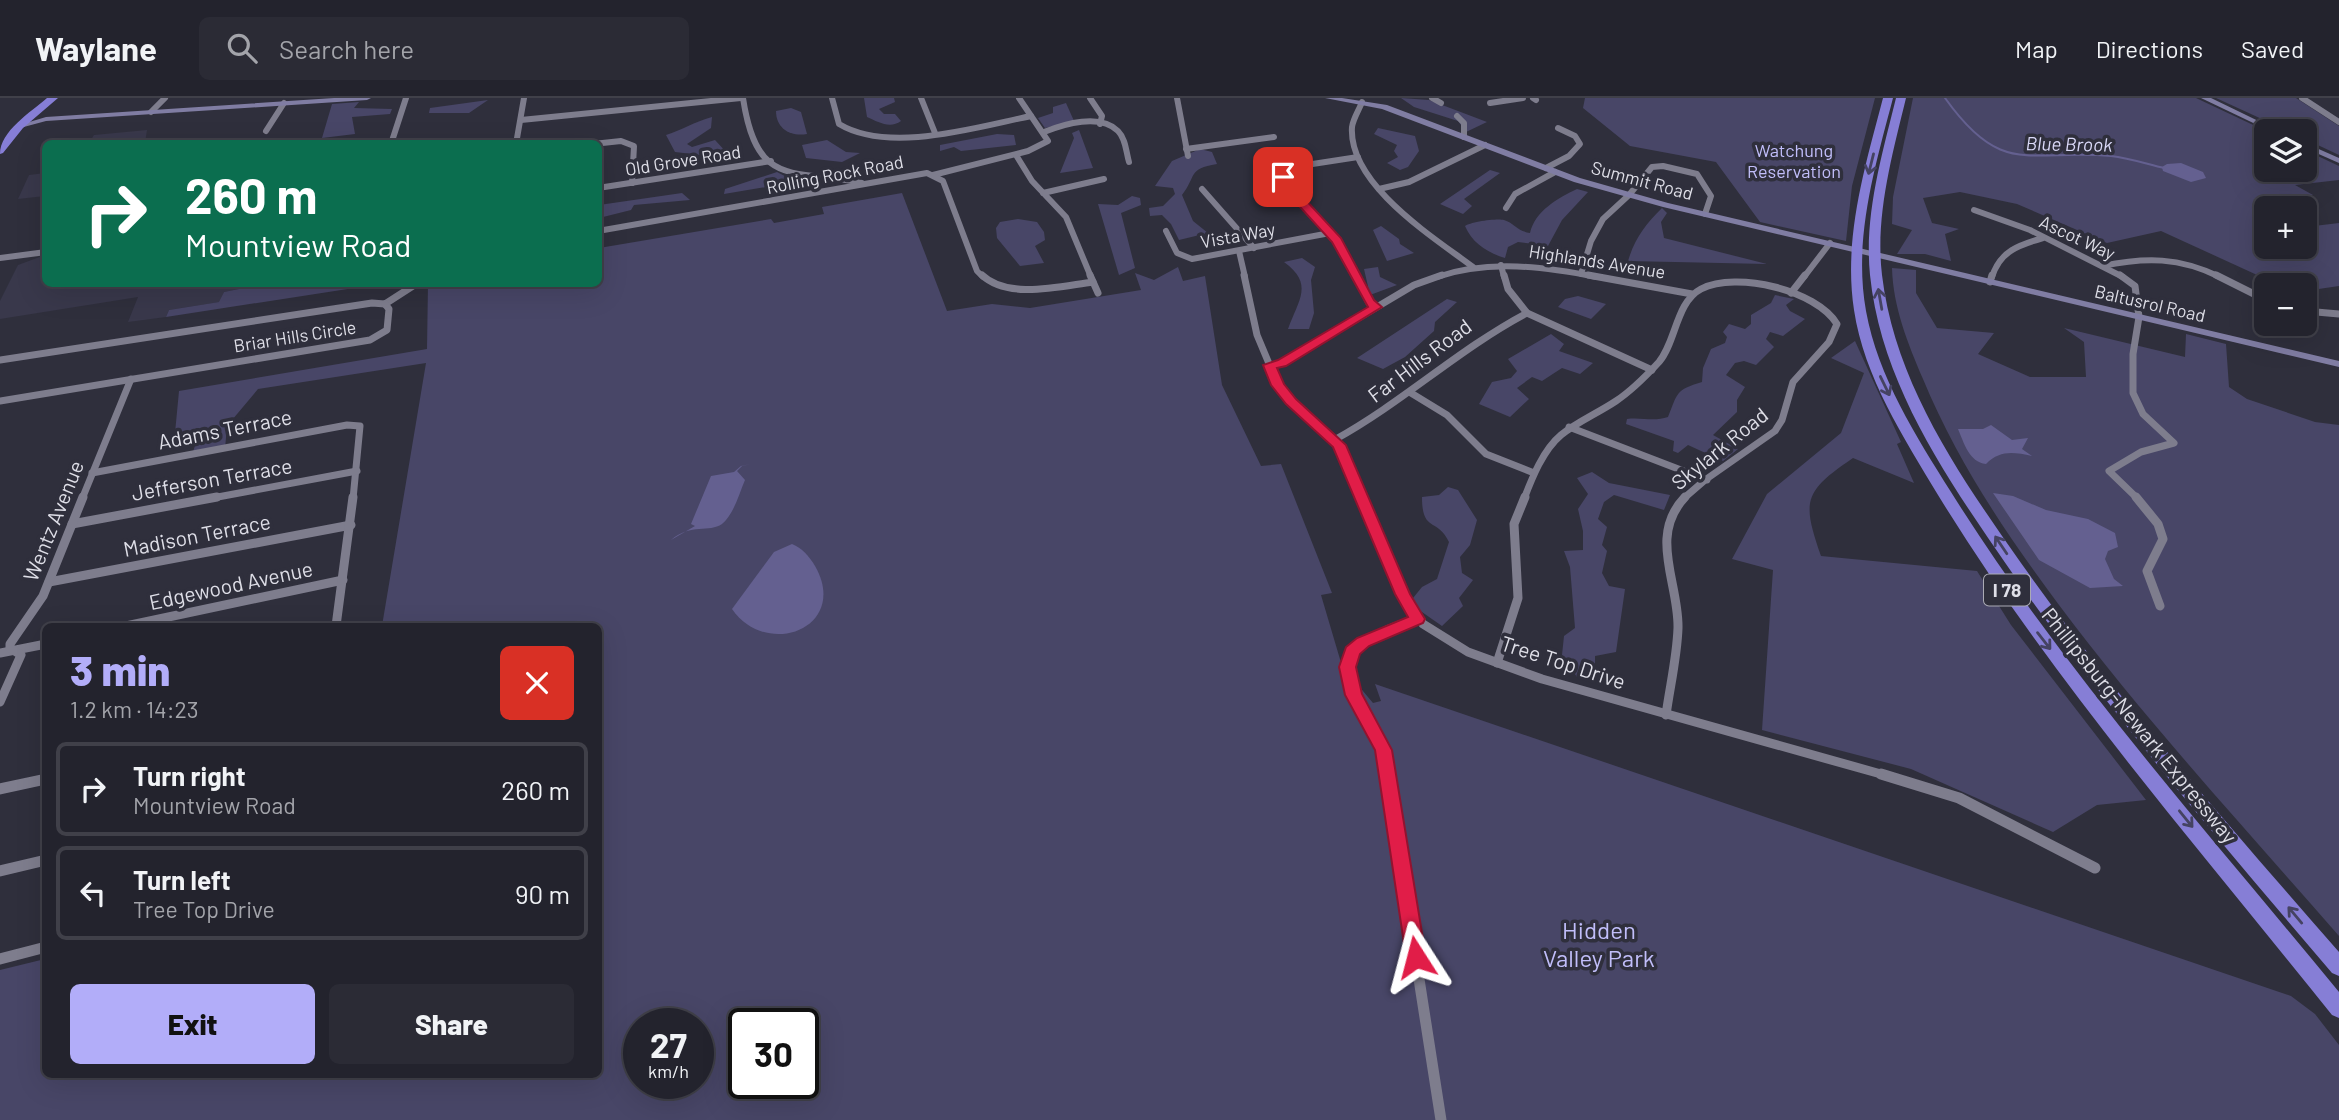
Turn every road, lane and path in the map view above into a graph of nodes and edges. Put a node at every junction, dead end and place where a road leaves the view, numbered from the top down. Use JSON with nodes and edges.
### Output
{"nodes":[{"id":1,"x":47,"y":98,"type":"edge"},
{"id":2,"x":53,"y":98,"type":"edge"},
{"id":3,"x":165,"y":98,"type":"edge"},
{"id":4,"x":355,"y":98,"type":"edge"},
{"id":5,"x":367,"y":98,"type":"edge"},
{"id":6,"x":406,"y":98,"type":"edge"},
{"id":7,"x":524,"y":98,"type":"edge"},
{"id":8,"x":742,"y":98,"type":"edge"},
{"id":9,"x":832,"y":98,"type":"edge"},
{"id":10,"x":921,"y":98,"type":"edge"},
{"id":11,"x":1019,"y":98,"type":"edge"},
{"id":12,"x":1090,"y":98,"type":"edge"},
{"id":13,"x":1177,"y":98,"type":"edge"},
{"id":14,"x":1329,"y":98,"type":"edge"},
{"id":15,"x":1432,"y":98,"type":"edge"},
{"id":16,"x":1523,"y":98,"type":"edge"},
{"id":17,"x":1888,"y":98,"type":"edge"},
{"id":18,"x":1901,"y":98,"type":"edge"},
{"id":19,"x":2205,"y":98,"type":"edge"},
{"id":20,"x":2302,"y":98,"type":"edge"},
{"id":21,"x":1347,"y":99,"type":"edge"},
{"id":22,"x":279,"y":102,"type":"edge"},
{"id":23,"x":1362,"y":102,"type":"junction"},
{"id":24,"x":1441,"y":103,"type":"dead end"},
{"id":25,"x":1490,"y":103,"type":"dead end"},
{"id":26,"x":151,"y":112,"type":"junction"},
{"id":27,"x":32,"y":115,"type":"junction"},
{"id":28,"x":1031,"y":116,"type":"junction"},
{"id":29,"x":1457,"y":116,"type":"dead end"},
{"id":30,"x":46,"y":120,"type":"junction"},
{"id":31,"x":521,"y":120,"type":"junction"},
{"id":32,"x":2254,"y":121,"type":"edge"},
{"id":33,"x":2339,"y":122,"type":"edge"},
{"id":34,"x":1100,"y":124,"type":"junction"},
{"id":35,"x":20,"y":126,"type":"junction"},
{"id":36,"x":1558,"y":128,"type":"dead end"},
{"id":37,"x":266,"y":131,"type":"dead end"},
{"id":38,"x":935,"y":132,"type":"junction"},
{"id":39,"x":1044,"y":132,"type":"junction"},
{"id":40,"x":1273,"y":137,"type":"dead end"},
{"id":41,"x":1464,"y":137,"type":"junction"},
{"id":42,"x":392,"y":140,"type":"edge"},
{"id":43,"x":517,"y":140,"type":"edge"},
{"id":44,"x":0,"y":142,"type":"edge"},
{"id":45,"x":602,"y":143,"type":"edge"},
{"id":46,"x":1485,"y":145,"type":"junction"},
{"id":47,"x":0,"y":150,"type":"edge"},
{"id":48,"x":2317,"y":151,"type":"edge"},
{"id":49,"x":1016,"y":155,"type":"junction"},
{"id":50,"x":1357,"y":157,"type":"junction"},
{"id":51,"x":771,"y":161,"type":"junction"},
{"id":52,"x":2339,"y":161,"type":"edge"},
{"id":53,"x":1129,"y":162,"type":"dead end"},
{"id":54,"x":1546,"y":168,"type":"junction"},
{"id":55,"x":1555,"y":172,"type":"junction"},
{"id":56,"x":933,"y":175,"type":"junction"},
{"id":57,"x":1104,"y":179,"type":"dead end"},
{"id":58,"x":632,"y":183,"type":"junction"},
{"id":59,"x":864,"y":183,"type":"junction"},
{"id":60,"x":602,"y":187,"type":"edge"},
{"id":61,"x":1202,"y":188,"type":"dead end"},
{"id":62,"x":1379,"y":189,"type":"junction"},
{"id":63,"x":1043,"y":193,"type":"junction"},
{"id":64,"x":1629,"y":195,"type":"junction"},
{"id":65,"x":1507,"y":208,"type":"dead end"},
{"id":66,"x":1974,"y":210,"type":"dead end"},
{"id":67,"x":1705,"y":215,"type":"junction"},
{"id":68,"x":602,"y":229,"type":"edge"},
{"id":69,"x":1166,"y":231,"type":"dead end"},
{"id":70,"x":1330,"y":233,"type":"junction"},
{"id":71,"x":2043,"y":238,"type":"junction"},
{"id":72,"x":1834,"y":244,"type":"junction"},
{"id":73,"x":1254,"y":248,"type":"junction"},
{"id":74,"x":1239,"y":251,"type":"junction"},
{"id":75,"x":42,"y":253,"type":"edge"},
{"id":76,"x":0,"y":258,"type":"edge"},
{"id":77,"x":1501,"y":265,"type":"junction"},
{"id":78,"x":2102,"y":266,"type":"junction"},
{"id":79,"x":1473,"y":267,"type":"junction"},
{"id":80,"x":1953,"y":273,"type":"joint"},
{"id":81,"x":1581,"y":274,"type":"junction"},
{"id":82,"x":1093,"y":282,"type":"junction"},
{"id":83,"x":1990,"y":282,"type":"junction"},
{"id":84,"x":411,"y":287,"type":"edge"},
{"id":85,"x":1098,"y":293,"type":"dead end"},
{"id":86,"x":1791,"y":293,"type":"junction"},
{"id":87,"x":1692,"y":294,"type":"junction"},
{"id":88,"x":2254,"y":294,"type":"edge"},
{"id":89,"x":385,"y":304,"type":"junction"},
{"id":90,"x":1376,"y":307,"type":"junction"},
{"id":91,"x":2317,"y":312,"type":"edge"},
{"id":92,"x":1527,"y":313,"type":"junction"},
{"id":93,"x":2339,"y":314,"type":"edge"},
{"id":94,"x":2139,"y":317,"type":"junction"},
{"id":95,"x":0,"y":360,"type":"edge"},
{"id":96,"x":2337,"y":364,"type":"edge"},
{"id":97,"x":1269,"y":365,"type":"junction"},
{"id":98,"x":1651,"y":370,"type":"junction"},
{"id":99,"x":131,"y":379,"type":"junction"},
{"id":100,"x":1411,"y":394,"type":"junction"},
{"id":101,"x":0,"y":401,"type":"edge"},
{"id":102,"x":1569,"y":427,"type":"junction"},
{"id":103,"x":1336,"y":439,"type":"junction"},
{"id":104,"x":357,"y":471,"type":"junction"},
{"id":105,"x":92,"y":473,"type":"junction"},
{"id":106,"x":1534,"y":473,"type":"junction"},
{"id":107,"x":1707,"y":480,"type":"junction"},
{"id":108,"x":72,"y":524,"type":"junction"},
{"id":109,"x":351,"y":525,"type":"junction"},
{"id":110,"x":343,"y":580,"type":"junction"},
{"id":111,"x":49,"y":582,"type":"junction"},
{"id":112,"x":2160,"y":606,"type":"dead end"},
{"id":113,"x":1417,"y":619,"type":"junction"},
{"id":114,"x":140,"y":623,"type":"edge"},
{"id":115,"x":336,"y":623,"type":"edge"},
{"id":116,"x":42,"y":644,"type":"edge"},
{"id":117,"x":16,"y":650,"type":"junction"},
{"id":118,"x":0,"y":653,"type":"edge"},
{"id":119,"x":1497,"y":663,"type":"junction"},
{"id":120,"x":0,"y":702,"type":"edge"},
{"id":121,"x":1666,"y":715,"type":"junction"},
{"id":122,"x":42,"y":780,"type":"edge"},
{"id":123,"x":0,"y":789,"type":"edge"},
{"id":124,"x":42,"y":861,"type":"edge"},
{"id":125,"x":2095,"y":868,"type":"dead end"},
{"id":126,"x":0,"y":871,"type":"edge"},
{"id":127,"x":42,"y":948,"type":"edge"},
{"id":128,"x":0,"y":959,"type":"edge"},
{"id":129,"x":2339,"y":967,"type":"edge"},
{"id":130,"x":2339,"y":1008,"type":"edge"},
{"id":131,"x":1441,"y":1120,"type":"edge"}],
"edges":[{"from":1,"to":44,"type":"highway"},
{"from":2,"to":27,"type":"highway"},
{"from":3,"to":26,"type":"street"},
{"from":4,"to":5,"type":"main road"},
{"from":4,"to":22,"type":"main road"},
{"from":6,"to":42,"type":"street"},
{"from":7,"to":31,"type":"street"},
{"from":8,"to":31,"type":"street"},
{"from":8,"to":51,"type":"street"},
{"from":9,"to":38,"type":"street"},
{"from":10,"to":38,"type":"street"},
{"from":11,"to":28,"type":"street"},
{"from":12,"to":34,"type":"street"},
{"from":13,"to":40,"type":"street"},
{"from":14,"to":21,"type":"main road","name":"Summit Road"},
{"from":15,"to":24,"type":"street"},
{"from":16,"to":25,"type":"street"},
{"from":17,"to":130,"type":"highway","name":"Phillipsburg-Newark Expressway","number":"I 78","one_way":true},
{"from":129,"to":18,"type":"highway","name":"Phillipsburg-Newark Expressway","number":"I 78","one_way":true},
{"from":19,"to":32,"type":"main road"},
{"from":20,"to":33,"type":"street"},
{"from":21,"to":23,"type":"main road","name":"Summit Road"},
{"from":22,"to":26,"type":"main road"},
{"from":22,"to":37,"type":"street"},
{"from":23,"to":41,"type":"main road","name":"Summit Road"},
{"from":23,"to":50,"type":"street"},
{"from":26,"to":30,"type":"main road"},
{"from":27,"to":30,"type":"main road"},
{"from":27,"to":35,"type":"highway"},
{"from":28,"to":38,"type":"street"},
{"from":28,"to":39,"type":"street"},
{"from":29,"to":41,"type":"street"},
{"from":30,"to":35,"type":"main road"},
{"from":31,"to":43,"type":"street"},
{"from":34,"to":39,"type":"street"},
{"from":34,"to":53,"type":"street"},
{"from":35,"to":47,"type":"highway"},
{"from":36,"to":54,"type":"street"},
{"from":39,"to":49,"type":"street"},
{"from":41,"to":46,"type":"main road","name":"Summit Road"},
{"from":45,"to":58,"type":"street"},
{"from":46,"to":54,"type":"main road","name":"Summit Road"},
{"from":46,"to":62,"type":"street"},
{"from":48,"to":52,"type":"main road"},
{"from":49,"to":56,"type":"street"},
{"from":49,"to":63,"type":"street"},
{"from":50,"to":62,"type":"street"},
{"from":50,"to":70,"type":"street"},
{"from":51,"to":58,"type":"street","name":"Old Grove Road"},
{"from":51,"to":59,"type":"street"},
{"from":54,"to":55,"type":"main road","name":"Summit Road"},
{"from":55,"to":64,"type":"main road","name":"Summit Road"},
{"from":55,"to":65,"type":"street"},
{"from":56,"to":59,"type":"street","name":"Rolling Rock Road"},
{"from":56,"to":82,"type":"street","name":"Rolling Rock Road"},
{"from":57,"to":63,"type":"street"},
{"from":58,"to":60,"type":"street","name":"Old Grove Road"},
{"from":59,"to":68,"type":"street","name":"Rolling Rock Road"},
{"from":61,"to":73,"type":"street"},
{"from":62,"to":79,"type":"street"},
{"from":63,"to":82,"type":"street"},
{"from":64,"to":67,"type":"main road","name":"Summit Road"},
{"from":64,"to":67,"type":"street"},
{"from":64,"to":81,"type":"street"},
{"from":66,"to":71,"type":"street","name":"Ascot Way"},
{"from":67,"to":72,"type":"main road","name":"Summit Road"},
{"from":69,"to":74,"type":"street","name":"Vista Way"},
{"from":70,"to":73,"type":"street","name":"Vista Way"},
{"from":70,"to":90,"type":"street"},
{"from":71,"to":78,"type":"street","name":"Ascot Way"},
{"from":71,"to":83,"type":"street"},
{"from":72,"to":80,"type":"main road","name":"Summit Road"},
{"from":72,"to":86,"type":"street"},
{"from":73,"to":74,"type":"street","name":"Vista Way"},
{"from":74,"to":97,"type":"street"},
{"from":75,"to":76,"type":"street"},
{"from":77,"to":79,"type":"street","name":"Highlands Avenue"},
{"from":77,"to":81,"type":"street","name":"Highlands Avenue"},
{"from":77,"to":92,"type":"street"},
{"from":78,"to":88,"type":"street"},
{"from":78,"to":94,"type":"street","name":"Ascot Way"},
{"from":79,"to":90,"type":"street","name":"Highlands Avenue"},
{"from":80,"to":83,"type":"main road","name":"Baltusrol Road"},
{"from":81,"to":87,"type":"street","name":"Highlands Avenue"},
{"from":82,"to":85,"type":"street"},
{"from":83,"to":94,"type":"main road","name":"Baltusrol Road"},
{"from":84,"to":89,"type":"street"},
{"from":86,"to":87,"type":"street"},
{"from":86,"to":107,"type":"street","name":"Skylark Road"},
{"from":87,"to":98,"type":"street"},
{"from":89,"to":95,"type":"street","name":"Briar Hills Circle"},
{"from":89,"to":99,"type":"street","name":"Briar Hills Circle"},
{"from":90,"to":97,"type":"street","name":"Highlands Avenue"},
{"from":91,"to":93,"type":"street"},
{"from":92,"to":98,"type":"street"},
{"from":92,"to":100,"type":"street","name":"Far Hills Road"},
{"from":94,"to":96,"type":"main road","name":"Baltusrol Road"},
{"from":94,"to":112,"type":"street"},
{"from":97,"to":103,"type":"street"},
{"from":98,"to":102,"type":"street"},
{"from":99,"to":101,"type":"street","name":"Briar Hills Circle"},
{"from":99,"to":105,"type":"street","name":"Wentz Avenue"},
{"from":100,"to":103,"type":"street","name":"Far Hills Road"},
{"from":100,"to":106,"type":"street"},
{"from":102,"to":106,"type":"street"},
{"from":102,"to":107,"type":"street"},
{"from":103,"to":113,"type":"street","name":"Tree Top Drive"},
{"from":104,"to":105,"type":"street","name":"Adams Terrace"},
{"from":104,"to":108,"type":"street","name":"Jefferson Terrace"},
{"from":104,"to":109,"type":"street"},
{"from":105,"to":108,"type":"street","name":"Wentz Avenue"},
{"from":106,"to":119,"type":"street"},
{"from":107,"to":121,"type":"street","name":"Skylark Road"},
{"from":108,"to":111,"type":"street","name":"Wentz Avenue"},
{"from":109,"to":110,"type":"street"},
{"from":109,"to":111,"type":"street","name":"Madison Terrace"},
{"from":110,"to":114,"type":"street","name":"Edgewood Avenue"},
{"from":110,"to":115,"type":"street"},
{"from":111,"to":117,"type":"street","name":"Wentz Avenue"},
{"from":113,"to":119,"type":"street","name":"Tree Top Drive"},
{"from":113,"to":131,"type":"street"},
{"from":116,"to":117,"type":"street"},
{"from":117,"to":118,"type":"street"},
{"from":117,"to":120,"type":"street","name":"Wentz Avenue"},
{"from":119,"to":121,"type":"street","name":"Tree Top Drive"},
{"from":121,"to":125,"type":"street","name":"Tree Top Drive"},
{"from":122,"to":123,"type":"street"},
{"from":124,"to":126,"type":"street"},
{"from":127,"to":128,"type":"street"}]}
